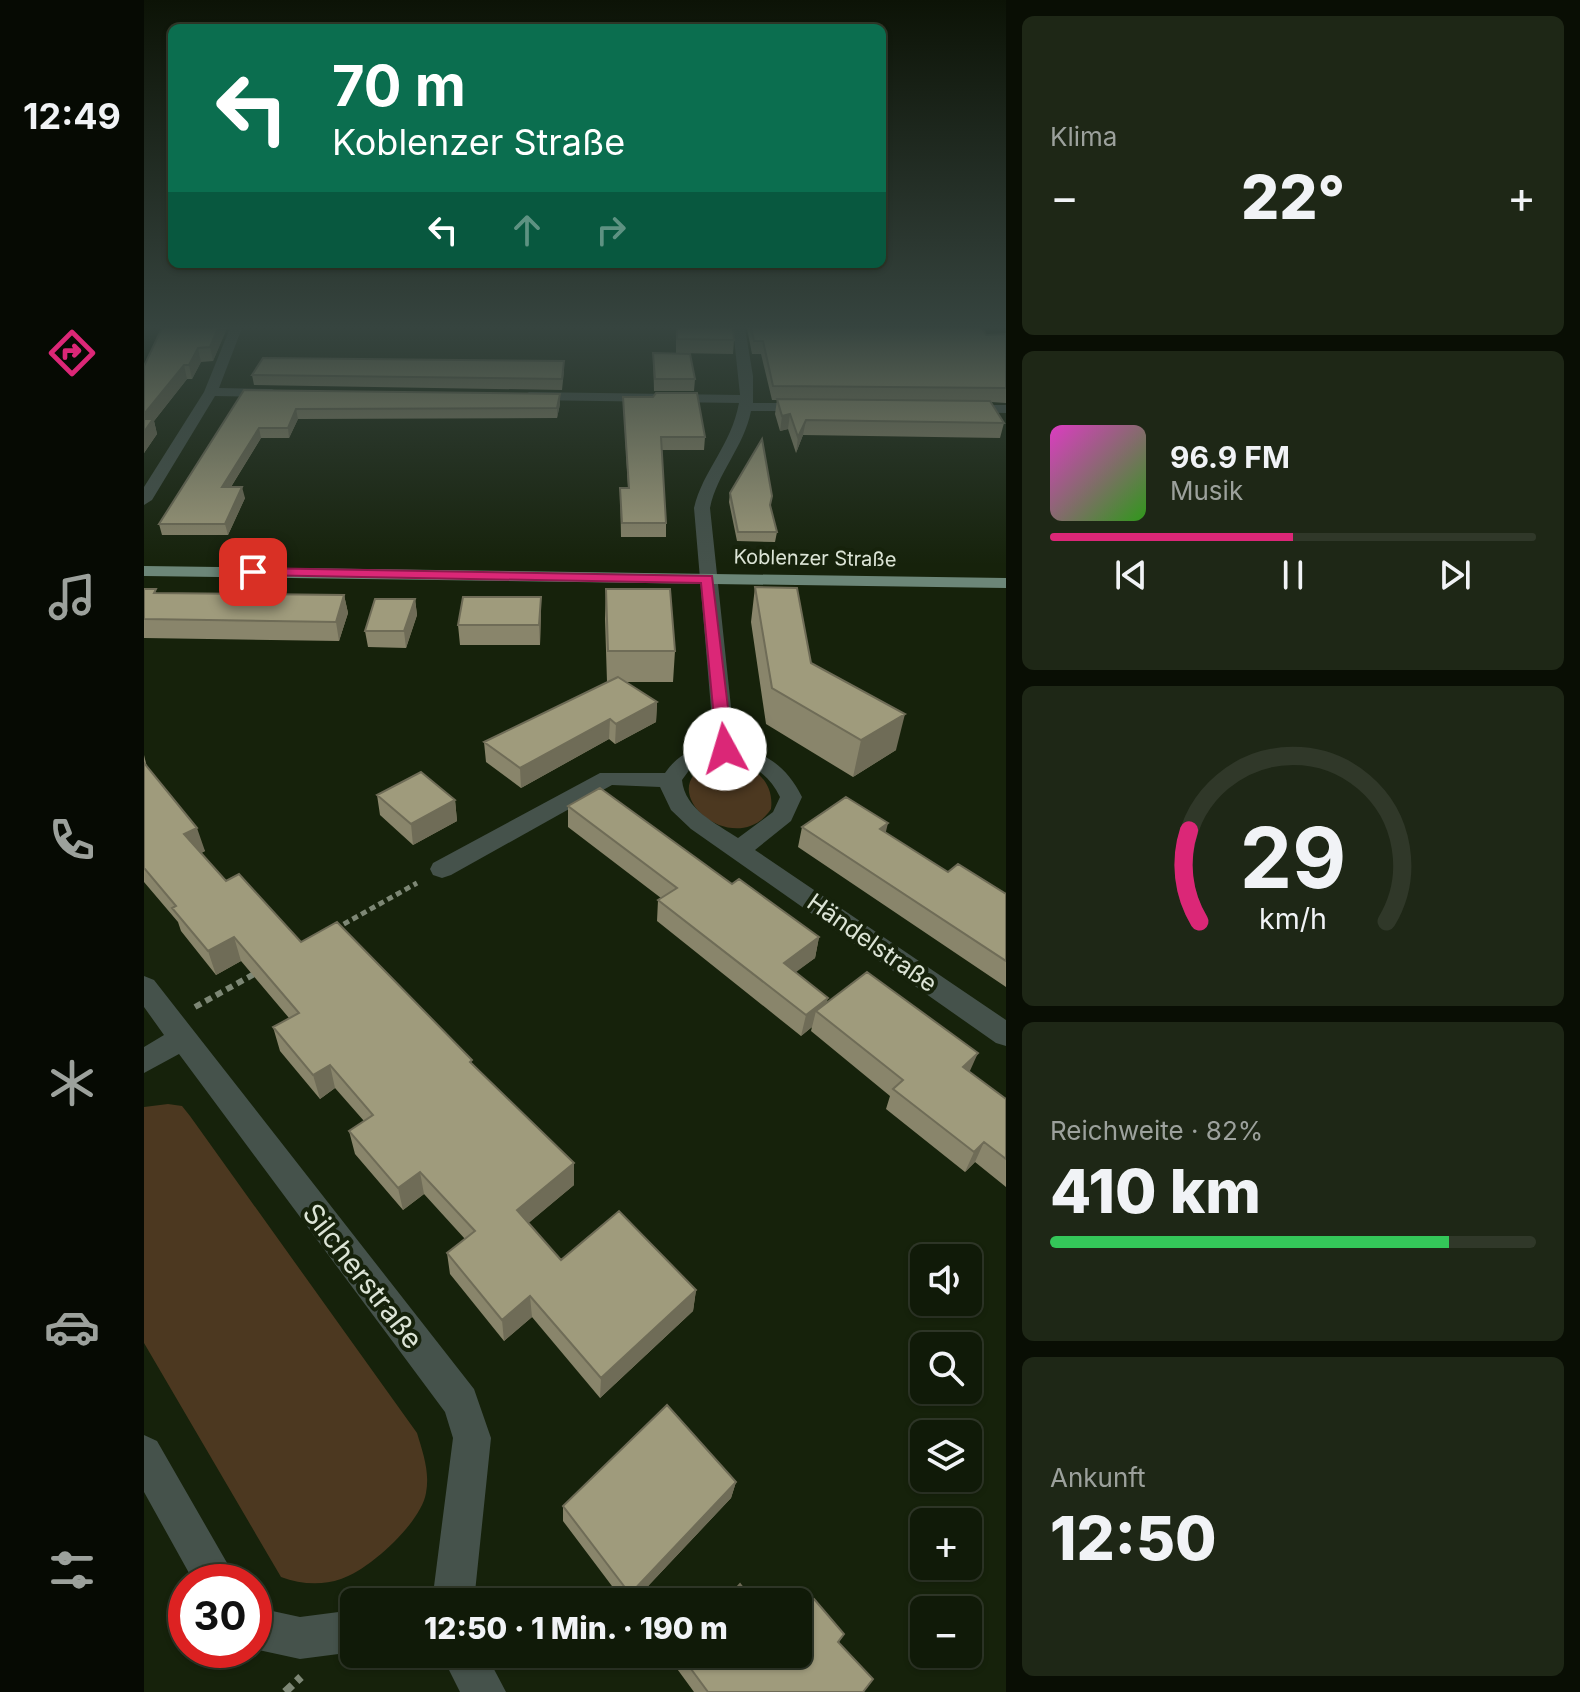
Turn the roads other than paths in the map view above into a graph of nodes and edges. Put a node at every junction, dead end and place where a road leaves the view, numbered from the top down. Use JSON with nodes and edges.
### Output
{"nodes":[{"id":1,"x":202,"y":407,"type":"edge"},
{"id":2,"x":745,"y":407,"type":"edge"},
{"id":3,"x":945,"y":409,"type":"edge"},
{"id":4,"x":1006,"y":409,"type":"edge"},
{"id":5,"x":144,"y":500,"type":"edge"},
{"id":6,"x":144,"y":571,"type":"edge"},
{"id":7,"x":707,"y":579,"type":"junction"},
{"id":8,"x":1006,"y":583,"type":"edge"},
{"id":9,"x":725,"y":749,"type":"junction"},
{"id":10,"x":671,"y":780,"type":"junction"},
{"id":11,"x":739,"y":850,"type":"junction"},
{"id":12,"x":442,"y":869,"type":"road end"},
{"id":13,"x":144,"y":987,"type":"edge"},
{"id":14,"x":175,"y":1030,"type":"junction"},
{"id":15,"x":1006,"y":1035,"type":"edge"},
{"id":16,"x":144,"y":1061,"type":"edge"},
{"id":17,"x":144,"y":1454,"type":"edge"},
{"id":18,"x":207,"y":1564,"type":"edge"},
{"id":19,"x":455,"y":1588,"type":"edge"},
{"id":20,"x":272,"y":1632,"type":"edge"},
{"id":21,"x":340,"y":1633,"type":"edge"}],
"edges":[{"from":1,"to":5,"type":"street"},
{"from":2,"to":7,"type":"street"},
{"from":3,"to":4,"type":"street"},
{"from":6,"to":7,"type":"main road","name":"Koblenzer Straße"},
{"from":7,"to":8,"type":"main road","name":"Koblenzer Straße"},
{"from":7,"to":9,"type":"street"},
{"from":9,"to":10,"type":"street"},
{"from":9,"to":11,"type":"street"},
{"from":10,"to":11,"type":"street","name":"Händelstraße"},
{"from":10,"to":12,"type":"street"},
{"from":11,"to":15,"type":"street","name":"Händelstraße"},
{"from":13,"to":14,"type":"street","name":"Silcherstraße"},
{"from":14,"to":16,"type":"street"},
{"from":14,"to":19,"type":"street","name":"Silcherstraße"},
{"from":17,"to":18,"type":"street"},
{"from":20,"to":21,"type":"street"}]}
